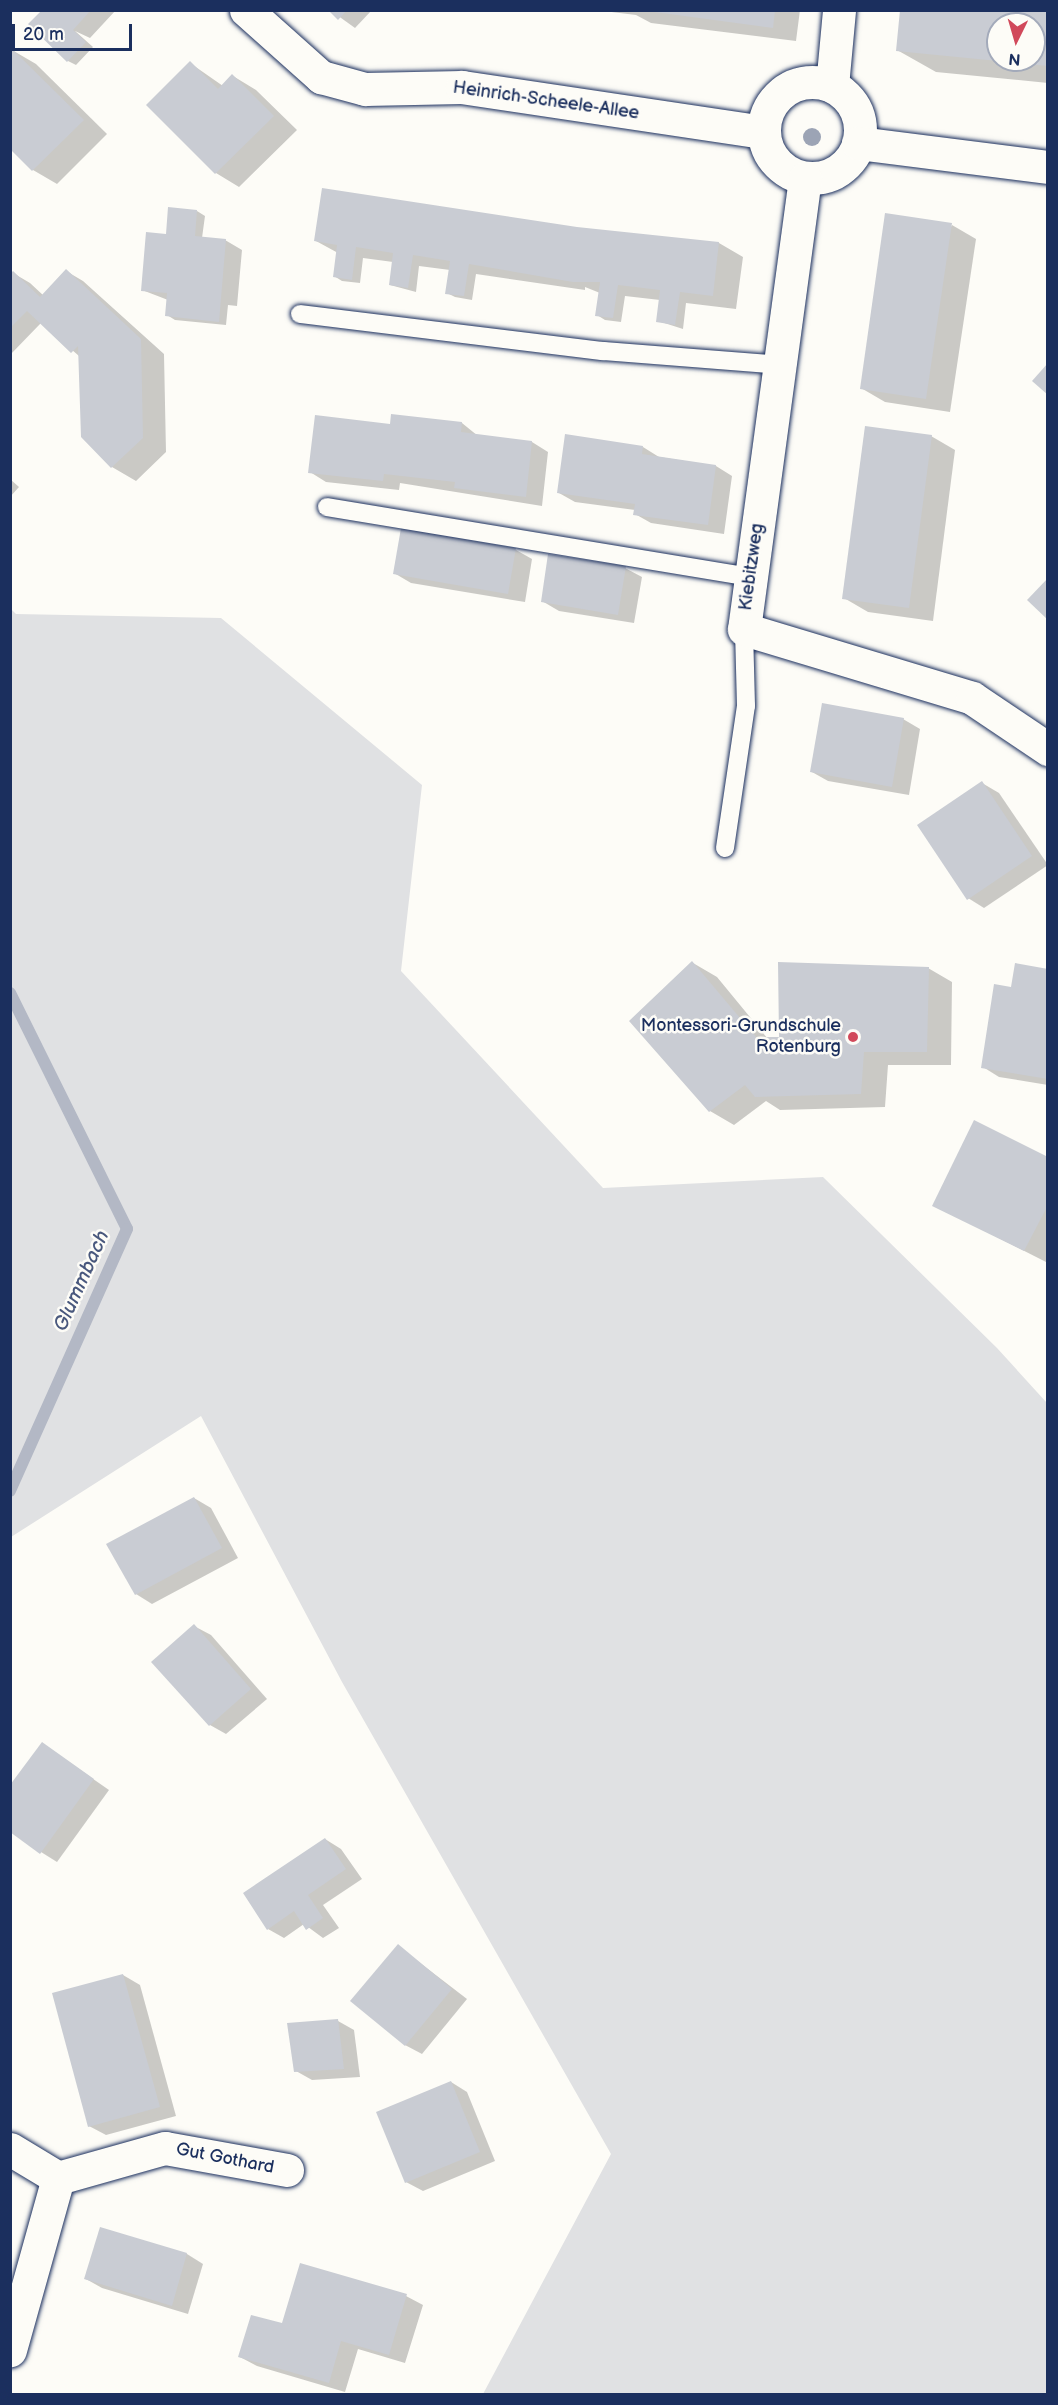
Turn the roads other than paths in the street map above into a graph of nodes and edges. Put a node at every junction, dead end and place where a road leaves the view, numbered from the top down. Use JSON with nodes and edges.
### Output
{"nodes":[{"id":1,"x":246,"y":10,"type":"edge"},
{"id":2,"x":840,"y":10,"type":"edge"},
{"id":3,"x":832,"y":86,"type":"junction"},
{"id":4,"x":764,"y":132,"type":"junction"},
{"id":5,"x":858,"y":143,"type":"junction"},
{"id":6,"x":1047,"y":167,"type":"edge"},
{"id":7,"x":805,"y":178,"type":"junction"},
{"id":8,"x":300,"y":314,"type":"dead end"},
{"id":9,"x":779,"y":365,"type":"junction"},
{"id":10,"x":327,"y":507,"type":"dead end"},
{"id":11,"x":751,"y":577,"type":"junction"},
{"id":12,"x":744,"y":629,"type":"junction"},
{"id":13,"x":1047,"y":749,"type":"edge"},
{"id":14,"x":725,"y":848,"type":"dead end"},
{"id":15,"x":10,"y":2148,"type":"edge"},
{"id":16,"x":288,"y":2170,"type":"dead end"},
{"id":17,"x":58,"y":2178,"type":"junction"},
{"id":18,"x":10,"y":2350,"type":"edge"}],
"edges":[{"from":1,"to":4,"type":"street","name":"Heinrich-Scheele-Allee"},
{"from":2,"to":3,"type":"street"},
{"from":3,"to":4,"type":"street"},
{"from":3,"to":5,"type":"street"},
{"from":4,"to":7,"type":"street"},
{"from":5,"to":6,"type":"street"},
{"from":5,"to":7,"type":"street"},
{"from":7,"to":9,"type":"street","name":"Kiebitzweg"},
{"from":8,"to":9,"type":"lane"},
{"from":9,"to":11,"type":"street","name":"Kiebitzweg"},
{"from":10,"to":11,"type":"lane"},
{"from":11,"to":12,"type":"street","name":"Kiebitzweg"},
{"from":12,"to":13,"type":"street","name":"Kiebitzweg"},
{"from":12,"to":14,"type":"lane"},
{"from":15,"to":17,"type":"street"},
{"from":16,"to":17,"type":"street","name":"Gut Gothard"},
{"from":17,"to":18,"type":"street"}]}
